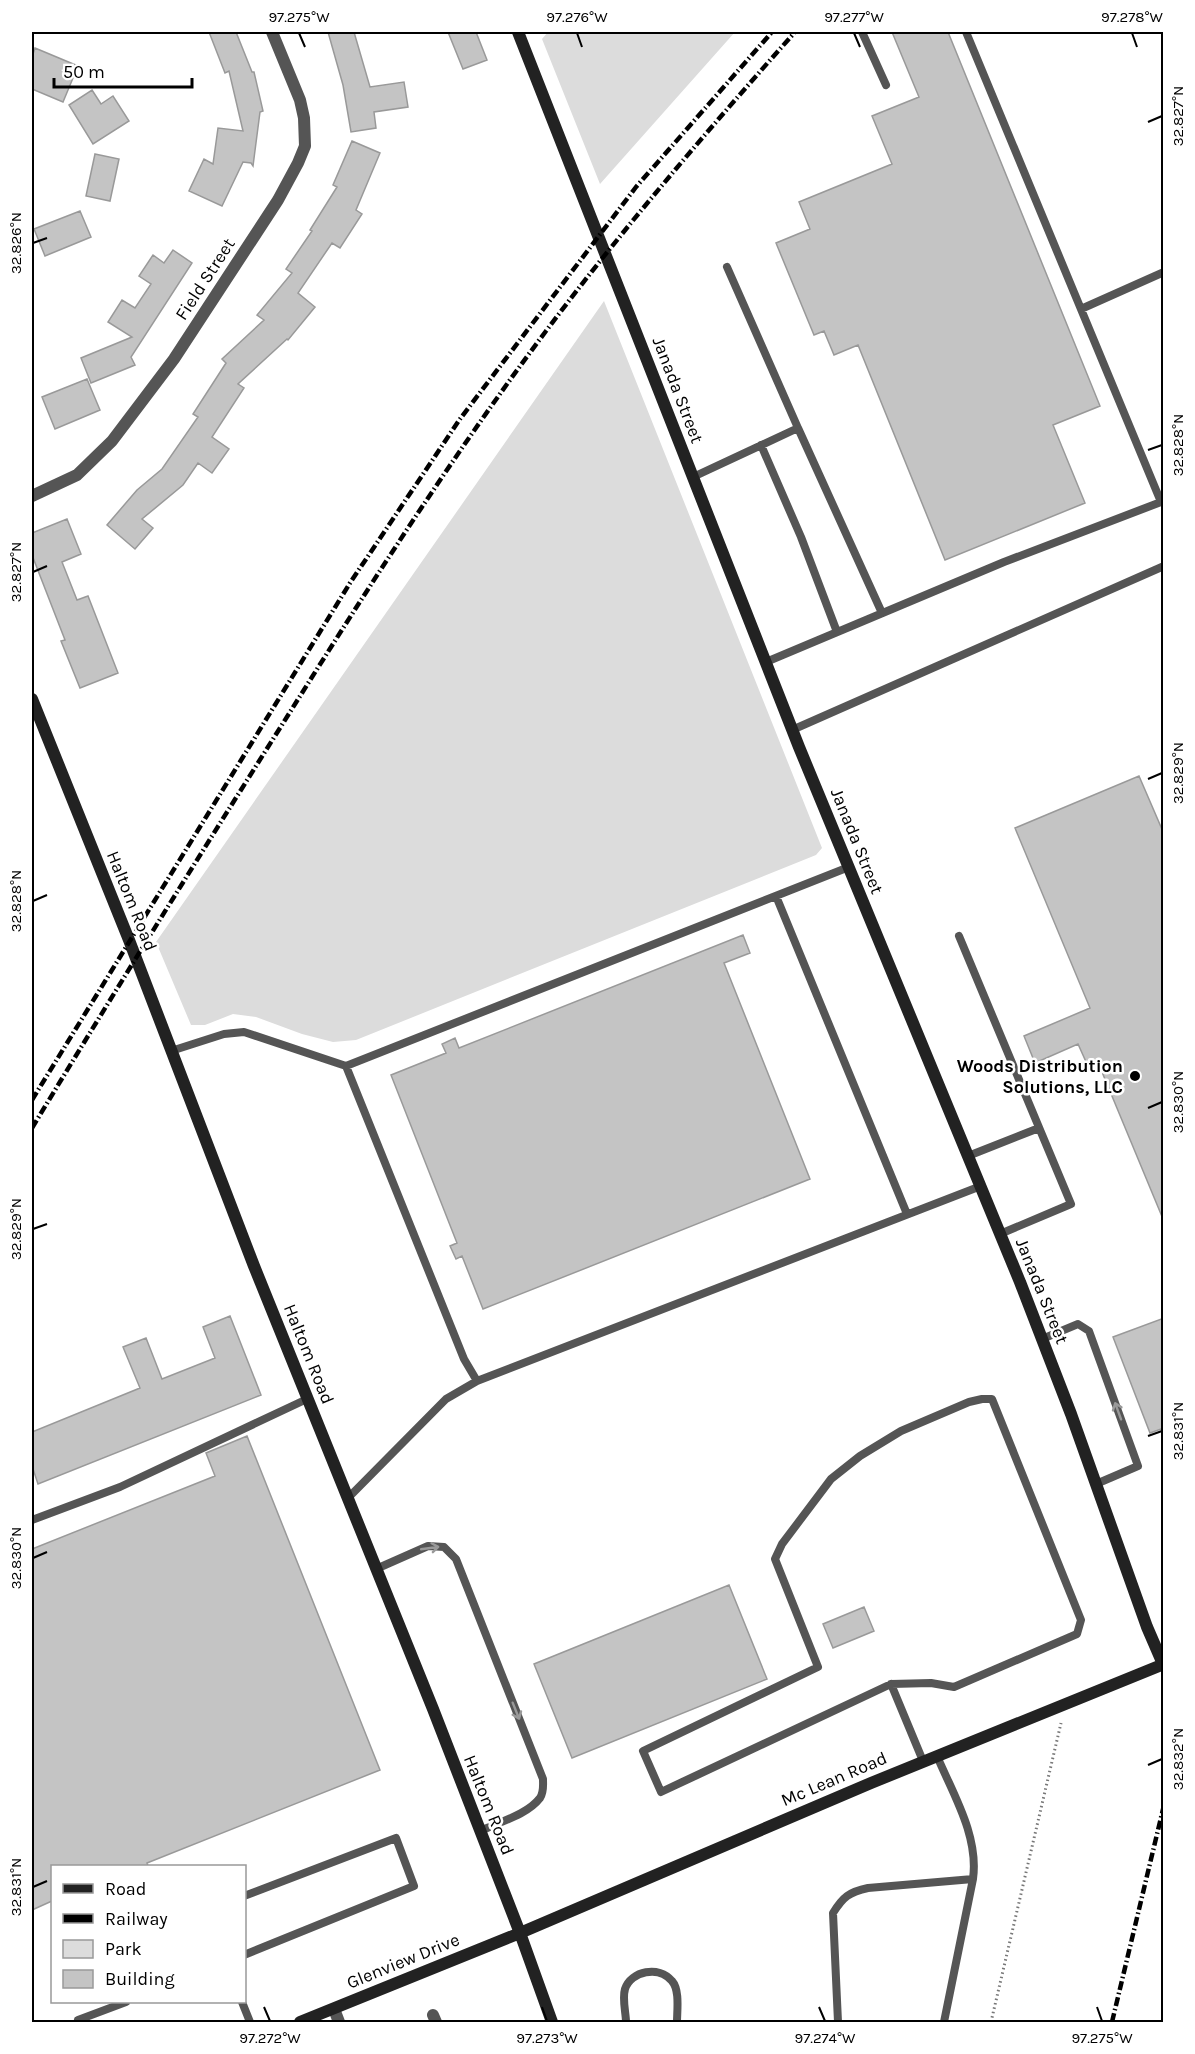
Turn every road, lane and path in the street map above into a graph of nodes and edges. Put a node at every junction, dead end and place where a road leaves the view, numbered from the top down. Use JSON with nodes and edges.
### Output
{"nodes":[{"id":1,"x":272,"y":32,"type":"edge"},
{"id":2,"x":518,"y":32,"type":"edge"},
{"id":3,"x":862,"y":32,"type":"edge"},
{"id":4,"x":966,"y":32,"type":"edge"},
{"id":5,"x":886,"y":85,"type":"dead end"},
{"id":6,"x":727,"y":267,"type":"dead end"},
{"id":7,"x":1164,"y":272,"type":"edge"},
{"id":8,"x":1081,"y":309,"type":"junction"},
{"id":9,"x":798,"y":428,"type":"junction"},
{"id":10,"x":761,"y":445,"type":"junction"},
{"id":11,"x":693,"y":477,"type":"junction"},
{"id":12,"x":32,"y":496,"type":"edge"},
{"id":13,"x":1162,"y":502,"type":"edge"},
{"id":14,"x":1164,"y":566,"type":"edge"},
{"id":15,"x":882,"y":614,"type":"junction"},
{"id":16,"x":837,"y":632,"type":"junction"},
{"id":17,"x":765,"y":662,"type":"junction"},
{"id":18,"x":32,"y":699,"type":"edge"},
{"id":19,"x":792,"y":730,"type":"junction"},
{"id":20,"x":849,"y":867,"type":"junction"},
{"id":21,"x":777,"y":896,"type":"junction"},
{"id":22,"x":959,"y":936,"type":"dead end"},
{"id":23,"x":171,"y":1051,"type":"junction"},
{"id":24,"x":346,"y":1066,"type":"junction"},
{"id":25,"x":1039,"y":1128,"type":"junction"},
{"id":26,"x":969,"y":1156,"type":"junction"},
{"id":27,"x":981,"y":1186,"type":"junction"},
{"id":28,"x":907,"y":1214,"type":"junction"},
{"id":29,"x":1000,"y":1234,"type":"junction"},
{"id":30,"x":1042,"y":1339,"type":"junction"},
{"id":31,"x":477,"y":1381,"type":"junction"},
{"id":32,"x":307,"y":1399,"type":"junction"},
{"id":33,"x":1096,"y":1484,"type":"junction"},
{"id":34,"x":348,"y":1498,"type":"junction"},
{"id":35,"x":32,"y":1520,"type":"edge"},
{"id":36,"x":376,"y":1569,"type":"junction"},
{"id":37,"x":1163,"y":1664,"type":"edge"},
{"id":38,"x":891,"y":1684,"type":"junction"},
{"id":39,"x":1066,"y":1704,"type":"junction"},
{"id":40,"x":937,"y":1756,"type":"junction"},
{"id":41,"x":923,"y":1761,"type":"junction"},
{"id":42,"x":480,"y":1831,"type":"junction"},
{"id":43,"x":973,"y":1879,"type":"junction"},
{"id":44,"x":246,"y":1895,"type":"edge"},
{"id":45,"x":520,"y":1933,"type":"junction"},
{"id":46,"x":246,"y":1954,"type":"edge"},
{"id":47,"x":121,"y":2003,"type":"edge"},
{"id":48,"x":243,"y":2003,"type":"edge"},
{"id":49,"x":334,"y":2009,"type":"junction"},
{"id":50,"x":78,"y":2020,"type":"dead end"},
{"id":51,"x":250,"y":2022,"type":"edge"},
{"id":52,"x":300,"y":2022,"type":"edge"},
{"id":53,"x":339,"y":2022,"type":"edge"},
{"id":54,"x":552,"y":2022,"type":"edge"},
{"id":55,"x":626,"y":2022,"type":"edge"},
{"id":56,"x":677,"y":2022,"type":"edge"},
{"id":57,"x":838,"y":2022,"type":"edge"},
{"id":58,"x":944,"y":2022,"type":"edge"},
{"id":59,"x":990,"y":2022,"type":"edge"}],
"edges":[{"from":1,"to":12,"type":"street","name":"Field Street"},
{"from":2,"to":11,"type":"main road","name":"Janada Street"},
{"from":3,"to":5,"type":"lane"},
{"from":4,"to":8,"type":"lane"},
{"from":6,"to":9,"type":"lane"},
{"from":7,"to":8,"type":"lane"},
{"from":8,"to":13,"type":"lane"},
{"from":9,"to":10,"type":"lane"},
{"from":9,"to":15,"type":"lane"},
{"from":10,"to":11,"type":"lane"},
{"from":10,"to":16,"type":"lane"},
{"from":11,"to":17,"type":"main road","name":"Janada Street"},
{"from":13,"to":15,"type":"lane"},
{"from":14,"to":19,"type":"lane"},
{"from":15,"to":16,"type":"lane"},
{"from":16,"to":17,"type":"lane"},
{"from":17,"to":19,"type":"main road","name":"Janada Street"},
{"from":18,"to":23,"type":"main road","name":"Haltom Road"},
{"from":19,"to":20,"type":"main road","name":"Janada Street"},
{"from":20,"to":21,"type":"lane"},
{"from":20,"to":26,"type":"main road","name":"Janada Street"},
{"from":21,"to":24,"type":"lane"},
{"from":21,"to":28,"type":"lane"},
{"from":22,"to":25,"type":"lane"},
{"from":23,"to":24,"type":"lane"},
{"from":23,"to":32,"type":"main road","name":"Haltom Road"},
{"from":24,"to":31,"type":"lane"},
{"from":25,"to":26,"type":"lane"},
{"from":25,"to":29,"type":"lane"},
{"from":26,"to":27,"type":"main road","name":"Janada Street"},
{"from":27,"to":28,"type":"lane"},
{"from":27,"to":29,"type":"main road","name":"Janada Street"},
{"from":28,"to":31,"type":"lane"},
{"from":29,"to":30,"type":"main road","name":"Janada Street"},
{"from":30,"to":33,"type":"main road","name":"Janada Street"},
{"from":33,"to":30,"type":"lane","one_way":true},
{"from":31,"to":34,"type":"lane"},
{"from":32,"to":34,"type":"main road","name":"Haltom Road"},
{"from":32,"to":35,"type":"lane"},
{"from":33,"to":37,"type":"main road","name":"Janada Street"},
{"from":34,"to":36,"type":"main road","name":"Haltom Road"},
{"from":36,"to":42,"type":"main road","name":"Haltom Road"},
{"from":36,"to":42,"type":"lane","one_way":true},
{"from":37,"to":39,"type":"main road","name":"Mc Lean Road"},
{"from":38,"to":38,"type":"lane"},
{"from":38,"to":41,"type":"lane"},
{"from":39,"to":40,"type":"main road","name":"Mc Lean Road"},
{"from":39,"to":59,"type":"path"},
{"from":40,"to":41,"type":"main road","name":"Mc Lean Road"},
{"from":40,"to":43,"type":"lane"},
{"from":41,"to":45,"type":"main road","name":"Mc Lean Road"},
{"from":42,"to":45,"type":"main road","name":"Haltom Road"},
{"from":43,"to":57,"type":"lane"},
{"from":43,"to":58,"type":"lane"},
{"from":44,"to":46,"type":"lane"},
{"from":45,"to":49,"type":"main road","name":"Glenview Drive"},
{"from":45,"to":54,"type":"main road","name":"Haltom Road"},
{"from":47,"to":50,"type":"lane"},
{"from":48,"to":51,"type":"lane"},
{"from":49,"to":52,"type":"main road","name":"Glenview Drive"},
{"from":49,"to":53,"type":"street"},
{"from":55,"to":56,"type":"lane"}]}
